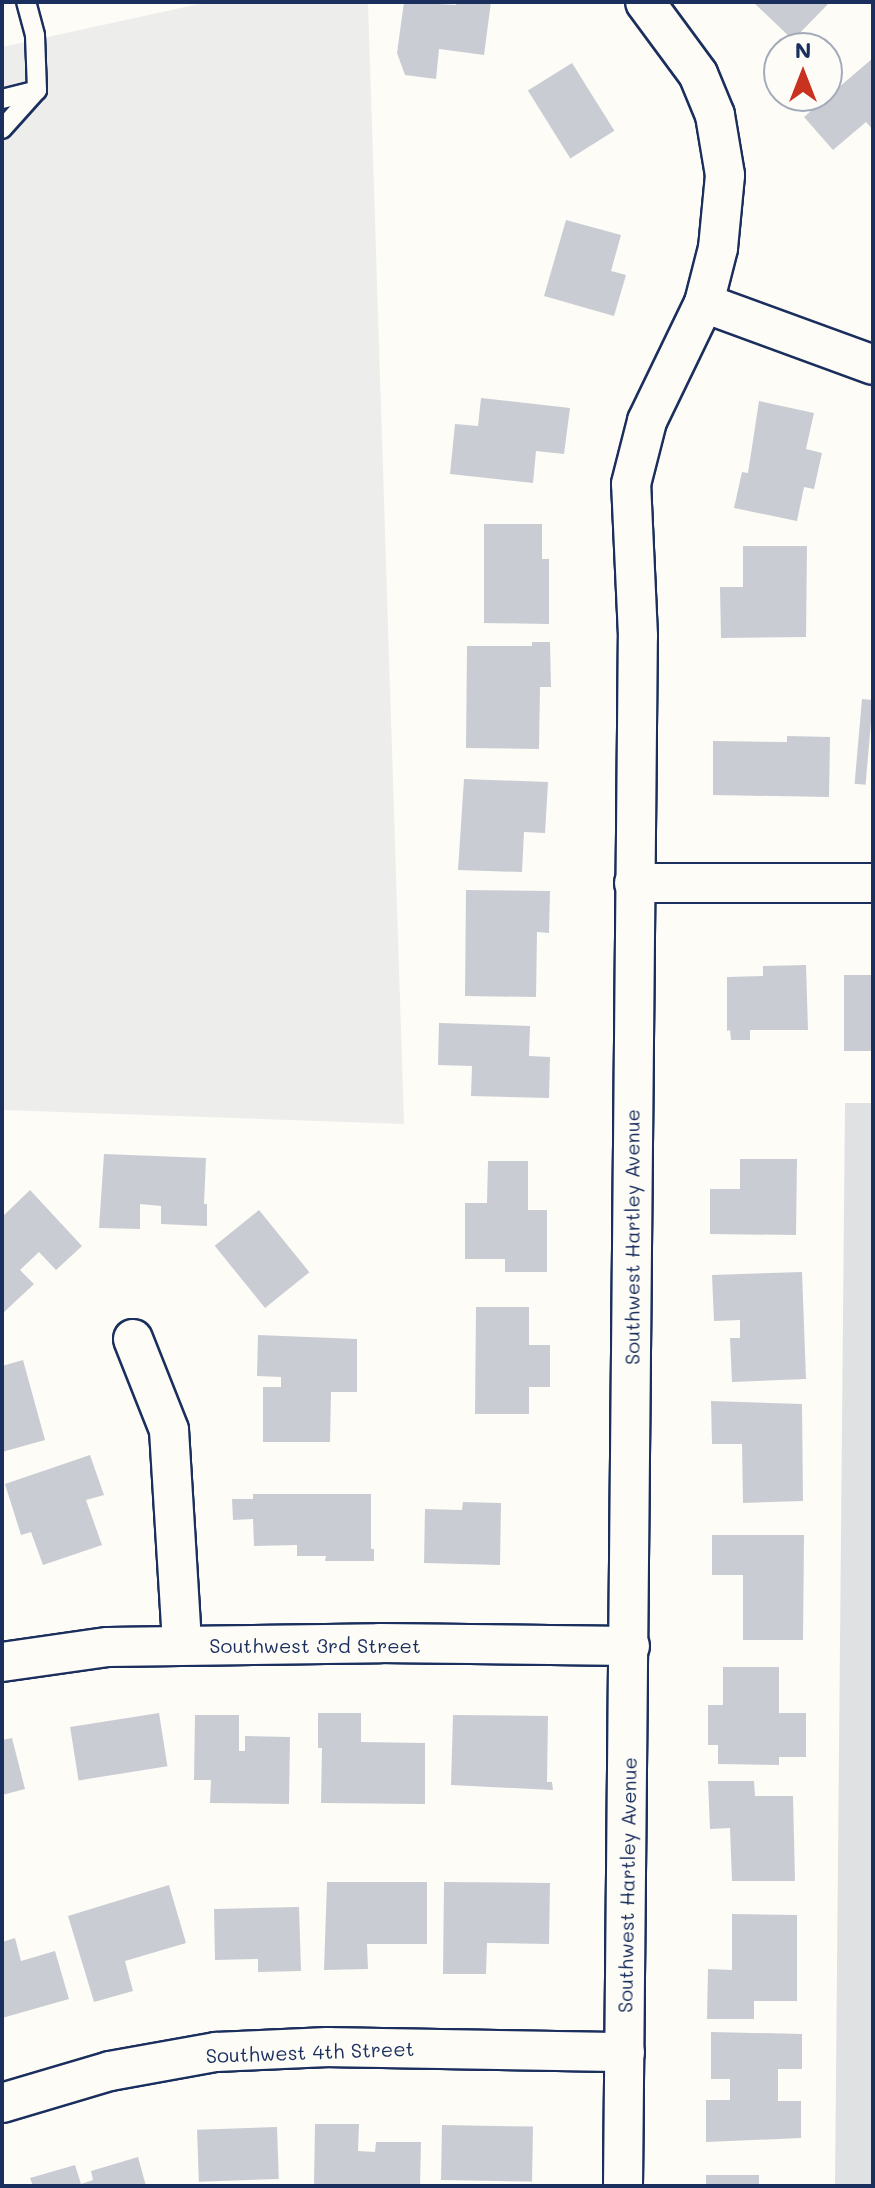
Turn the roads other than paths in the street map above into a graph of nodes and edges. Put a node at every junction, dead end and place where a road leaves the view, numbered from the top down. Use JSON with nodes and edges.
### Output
{"nodes":[{"id":1,"x":26,"y":2,"type":"edge"},
{"id":2,"x":645,"y":2,"type":"edge"},
{"id":3,"x":37,"y":90,"type":"junction"},
{"id":4,"x":2,"y":99,"type":"edge"},
{"id":5,"x":2,"y":129,"type":"edge"},
{"id":6,"x":704,"y":303,"type":"junction"},
{"id":7,"x":873,"y":365,"type":"edge"},
{"id":8,"x":634,"y":883,"type":"junction"},
{"id":9,"x":873,"y":883,"type":"edge"},
{"id":10,"x":133,"y":1339,"type":"dead end"},
{"id":11,"x":182,"y":1645,"type":"junction"},
{"id":12,"x":630,"y":1646,"type":"junction"},
{"id":13,"x":2,"y":1662,"type":"edge"},
{"id":14,"x":625,"y":2052,"type":"junction"},
{"id":15,"x":2,"y":2103,"type":"edge"},
{"id":16,"x":623,"y":2186,"type":"edge"}],
"edges":[{"from":1,"to":3,"type":"lane"},
{"from":2,"to":6,"type":"street","name":"Southwest Hartley Avenue"},
{"from":3,"to":4,"type":"lane"},
{"from":3,"to":5,"type":"lane"},
{"from":6,"to":7,"type":"street"},
{"from":6,"to":8,"type":"street","name":"Southwest Hartley Avenue"},
{"from":8,"to":9,"type":"street"},
{"from":8,"to":12,"type":"street","name":"Southwest Hartley Avenue"},
{"from":10,"to":11,"type":"street"},
{"from":11,"to":12,"type":"street","name":"Southwest 3rd Street"},
{"from":11,"to":13,"type":"street","name":"Southwest 3rd Street"},
{"from":12,"to":14,"type":"street","name":"Southwest Hartley Avenue"},
{"from":14,"to":15,"type":"street","name":"Southwest 4th Street"},
{"from":14,"to":16,"type":"street","name":"Southwest Hartley Avenue"}]}
